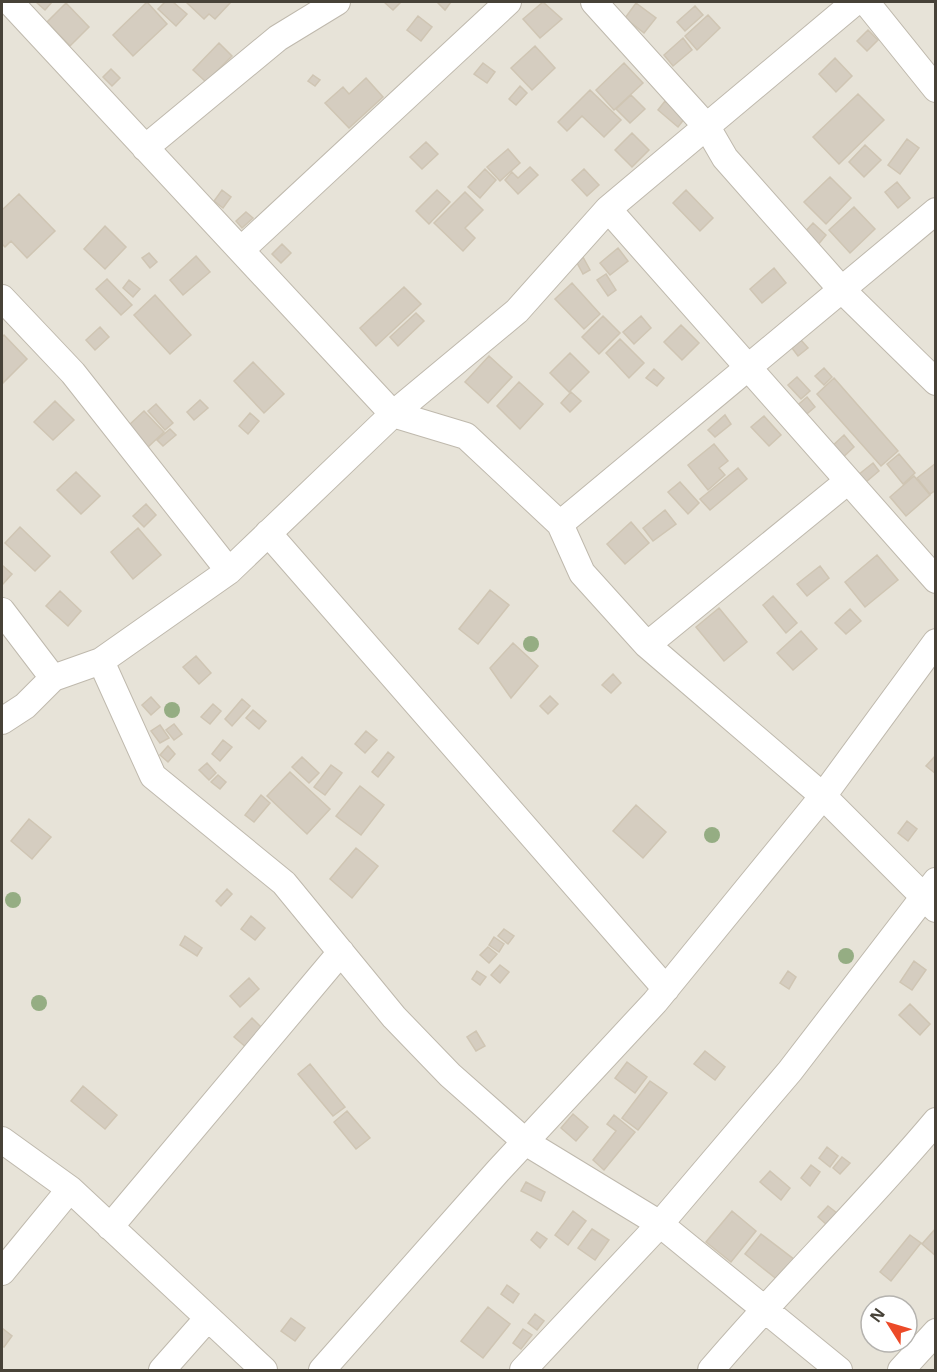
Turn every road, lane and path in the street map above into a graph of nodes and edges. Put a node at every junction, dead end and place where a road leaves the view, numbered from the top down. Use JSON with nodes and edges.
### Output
{"nodes":[{"id":1,"x":10,"y":2,"type":"edge"},
{"id":2,"x":338,"y":2,"type":"edge"},
{"id":3,"x":508,"y":2,"type":"edge"},
{"id":4,"x":594,"y":2,"type":"edge"},
{"id":5,"x":855,"y":2,"type":"edge"},
{"id":6,"x":866,"y":2,"type":"edge"},
{"id":7,"x":936,"y":89,"type":"edge"},
{"id":8,"x":707,"y":127,"type":"junction"},
{"id":9,"x":145,"y":148,"type":"junction"},
{"id":10,"x":608,"y":209,"type":"junction"},
{"id":11,"x":936,"y":211,"type":"edge"},
{"id":12,"x":241,"y":250,"type":"junction"},
{"id":13,"x":841,"y":289,"type":"junction"},
{"id":14,"x":2,"y":298,"type":"edge"},
{"id":15,"x":748,"y":368,"type":"junction"},
{"id":16,"x":936,"y":382,"type":"edge"},
{"id":17,"x":393,"y":414,"type":"junction"},
{"id":18,"x":848,"y":481,"type":"junction"},
{"id":19,"x":560,"y":524,"type":"junction"},
{"id":20,"x":268,"y":533,"type":"junction"},
{"id":21,"x":229,"y":571,"type":"junction"},
{"id":22,"x":936,"y":580,"type":"edge"},
{"id":23,"x":2,"y":611,"type":"edge"},
{"id":24,"x":936,"y":642,"type":"edge"},
{"id":25,"x":646,"y":645,"type":"junction"},
{"id":26,"x":101,"y":661,"type":"junction"},
{"id":27,"x":53,"y":678,"type":"junction"},
{"id":28,"x":2,"y":721,"type":"edge"},
{"id":29,"x":822,"y":796,"type":"junction"},
{"id":30,"x":931,"y":895,"type":"edge"},
{"id":31,"x":341,"y":952,"type":"junction"},
{"id":32,"x":666,"y":989,"type":"junction"},
{"id":33,"x":936,"y":1121,"type":"edge"},
{"id":34,"x":2,"y":1140,"type":"edge"},
{"id":35,"x":527,"y":1143,"type":"junction"},
{"id":36,"x":70,"y":1189,"type":"junction"},
{"id":37,"x":660,"y":1224,"type":"junction"},
{"id":38,"x":110,"y":1227,"type":"junction"},
{"id":39,"x":2,"y":1272,"type":"edge"},
{"id":40,"x":765,"y":1307,"type":"junction"},
{"id":41,"x":208,"y":1318,"type":"junction"},
{"id":42,"x":936,"y":1332,"type":"edge"},
{"id":43,"x":162,"y":1371,"type":"edge"},
{"id":44,"x":264,"y":1371,"type":"edge"},
{"id":45,"x":322,"y":1371,"type":"edge"},
{"id":46,"x":523,"y":1371,"type":"edge"},
{"id":47,"x":711,"y":1371,"type":"edge"},
{"id":48,"x":839,"y":1371,"type":"edge"},
{"id":49,"x":900,"y":1371,"type":"edge"}],
"edges":[{"from":1,"to":9,"type":"street"},
{"from":2,"to":9,"type":"street"},
{"from":3,"to":12,"type":"street"},
{"from":4,"to":8,"type":"street"},
{"from":5,"to":8,"type":"street"},
{"from":6,"to":7,"type":"street"},
{"from":8,"to":10,"type":"street"},
{"from":8,"to":13,"type":"street"},
{"from":9,"to":12,"type":"street"},
{"from":10,"to":15,"type":"street"},
{"from":10,"to":17,"type":"street"},
{"from":11,"to":13,"type":"street"},
{"from":12,"to":17,"type":"street"},
{"from":13,"to":15,"type":"street"},
{"from":13,"to":16,"type":"street"},
{"from":14,"to":21,"type":"street"},
{"from":15,"to":18,"type":"street"},
{"from":15,"to":19,"type":"street"},
{"from":17,"to":19,"type":"street"},
{"from":17,"to":20,"type":"street"},
{"from":18,"to":22,"type":"street"},
{"from":18,"to":25,"type":"street"},
{"from":19,"to":25,"type":"street"},
{"from":20,"to":21,"type":"street"},
{"from":20,"to":32,"type":"street"},
{"from":21,"to":26,"type":"street"},
{"from":23,"to":27,"type":"street"},
{"from":24,"to":29,"type":"street"},
{"from":25,"to":29,"type":"street"},
{"from":26,"to":27,"type":"street"},
{"from":26,"to":31,"type":"street"},
{"from":27,"to":28,"type":"street"},
{"from":29,"to":30,"type":"street"},
{"from":29,"to":32,"type":"street"},
{"from":30,"to":37,"type":"street"},
{"from":31,"to":35,"type":"street"},
{"from":31,"to":38,"type":"street"},
{"from":32,"to":35,"type":"street"},
{"from":33,"to":40,"type":"street"},
{"from":34,"to":36,"type":"street"},
{"from":35,"to":37,"type":"street"},
{"from":35,"to":45,"type":"street"},
{"from":36,"to":38,"type":"street"},
{"from":36,"to":39,"type":"street"},
{"from":37,"to":40,"type":"street"},
{"from":37,"to":46,"type":"street"},
{"from":38,"to":41,"type":"street"},
{"from":40,"to":47,"type":"street"},
{"from":40,"to":48,"type":"street"},
{"from":41,"to":43,"type":"street"},
{"from":41,"to":44,"type":"street"},
{"from":42,"to":49,"type":"street"}]}
